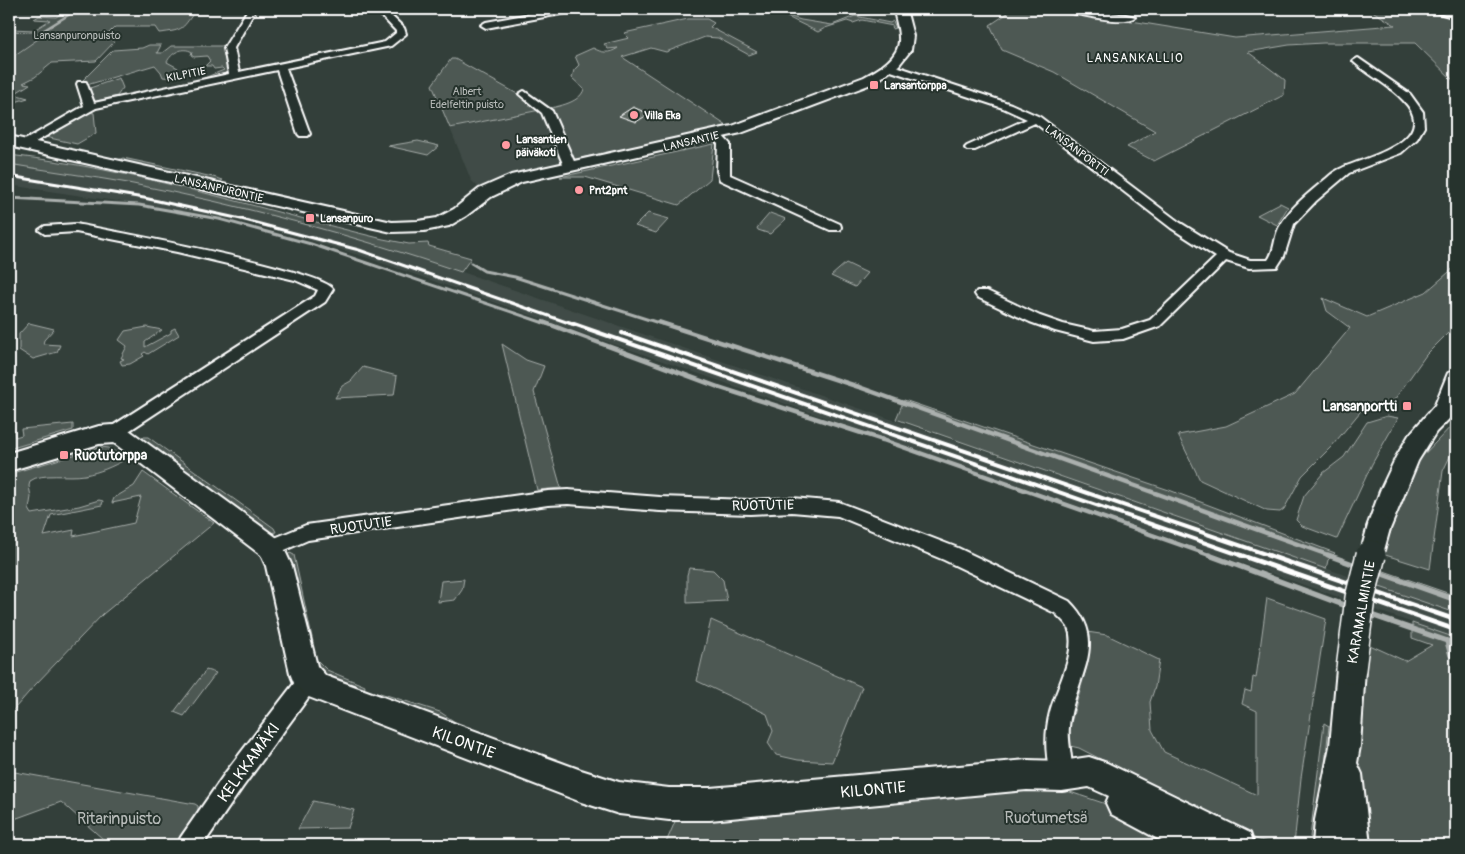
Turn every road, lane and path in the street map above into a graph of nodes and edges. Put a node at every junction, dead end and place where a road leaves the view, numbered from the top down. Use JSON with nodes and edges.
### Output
{"nodes":[{"id":1,"x":252,"y":9,"type":"edge"},
{"id":2,"x":379,"y":9,"type":"edge"},
{"id":3,"x":571,"y":9,"type":"edge"},
{"id":4,"x":900,"y":9,"type":"edge"},
{"id":5,"x":1066,"y":9,"type":"edge"},
{"id":6,"x":1439,"y":9,"type":"edge"},
{"id":7,"x":1456,"y":14,"type":"edge"},
{"id":8,"x":1130,"y":17,"type":"dead end"},
{"id":9,"x":486,"y":25,"type":"dead end"},
{"id":10,"x":1358,"y":61,"type":"dead end"},
{"id":11,"x":281,"y":67,"type":"junction"},
{"id":12,"x":889,"y":68,"type":"junction"},
{"id":13,"x":235,"y":77,"type":"junction"},
{"id":14,"x":82,"y":84,"type":"dead end"},
{"id":15,"x":524,"y":94,"type":"dead end"},
{"id":16,"x":90,"y":107,"type":"junction"},
{"id":17,"x":1036,"y":119,"type":"junction"},
{"id":18,"x":304,"y":134,"type":"dead end"},
{"id":19,"x":716,"y":135,"type":"junction"},
{"id":20,"x":16,"y":143,"type":"edge"},
{"id":21,"x":971,"y":148,"type":"dead end"},
{"id":22,"x":570,"y":166,"type":"junction"},
{"id":23,"x":430,"y":225,"type":"joint"},
{"id":24,"x":835,"y":227,"type":"dead end"},
{"id":25,"x":46,"y":230,"type":"dead end"},
{"id":26,"x":1224,"y":256,"type":"junction"},
{"id":27,"x":1249,"y":264,"type":"joint"},
{"id":28,"x":982,"y":294,"type":"dead end"},
{"id":29,"x":1456,"y":378,"type":"edge"},
{"id":30,"x":1451,"y":404,"type":"edge"},
{"id":31,"x":112,"y":434,"type":"junction"},
{"id":32,"x":9,"y":462,"type":"edge"},
{"id":33,"x":271,"y":548,"type":"junction"},
{"id":34,"x":309,"y":680,"type":"junction"},
{"id":35,"x":1345,"y":746,"type":"junction"},
{"id":36,"x":1062,"y":776,"type":"junction"},
{"id":37,"x":189,"y":845,"type":"edge"},
{"id":38,"x":1202,"y":845,"type":"edge"},
{"id":39,"x":1238,"y":845,"type":"edge"},
{"id":40,"x":1329,"y":845,"type":"edge"},
{"id":41,"x":1354,"y":845,"type":"edge"}],
"edges":[{"from":1,"to":13,"type":"street"},
{"from":2,"to":11,"type":"street","name":"KILPITIE"},
{"from":3,"to":9,"type":"street"},
{"from":4,"to":12,"type":"street","name":"LANSANTIE"},
{"from":5,"to":8,"type":"street"},
{"from":6,"to":7,"type":"street"},
{"from":10,"to":27,"type":"street"},
{"from":11,"to":13,"type":"street","name":"KILPITIE"},
{"from":11,"to":18,"type":"street"},
{"from":12,"to":17,"type":"street","name":"LANSANPORTTI"},
{"from":12,"to":19,"type":"street","name":"LANSANTIE"},
{"from":13,"to":16,"type":"street","name":"KILPITIE"},
{"from":14,"to":16,"type":"street"},
{"from":15,"to":22,"type":"street"},
{"from":16,"to":20,"type":"street","name":"KILPITIE"},
{"from":17,"to":21,"type":"street"},
{"from":17,"to":26,"type":"street","name":"LANSANPORTTI"},
{"from":19,"to":22,"type":"street","name":"LANSANTIE"},
{"from":19,"to":24,"type":"street"},
{"from":20,"to":23,"type":"street","name":"LANSANPURONTIE"},
{"from":22,"to":23,"type":"street","name":"LANSANTIE"},
{"from":25,"to":31,"type":"street"},
{"from":26,"to":27,"type":"street","name":"LANSANPORTTI"},
{"from":26,"to":28,"type":"street"},
{"from":29,"to":30,"type":"street","name":"KARAMALMINTIE"},
{"from":30,"to":35,"type":"street","name":"KARAMALMINTIE","bridge":true},
{"from":31,"to":32,"type":"street"},
{"from":31,"to":33,"type":"street"},
{"from":33,"to":34,"type":"street"},
{"from":33,"to":36,"type":"street","name":"RUOTUTIE"},
{"from":34,"to":36,"type":"street","name":"KILONTIE"},
{"from":34,"to":37,"type":"street","name":"KELKKAMÄKI"},
{"from":35,"to":40,"type":"street","name":"KARAMALMINTIE"},
{"from":35,"to":41,"type":"street","name":"KARAMALMINTIE"},
{"from":36,"to":38,"type":"street","name":"KILONTIE"},
{"from":36,"to":39,"type":"street","name":"KILONTIE"}]}
